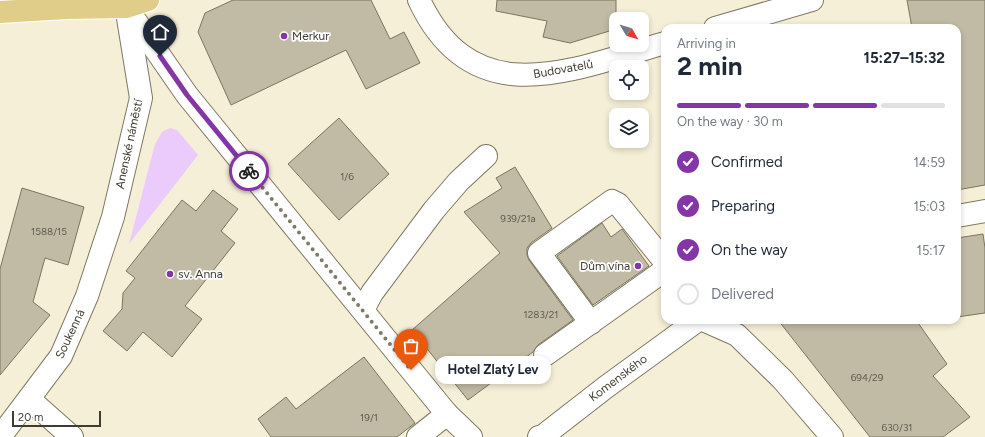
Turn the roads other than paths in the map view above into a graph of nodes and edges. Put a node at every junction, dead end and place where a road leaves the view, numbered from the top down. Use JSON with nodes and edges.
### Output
{"nodes":[{"id":1,"x":148,"y":0,"type":"edge"},
{"id":2,"x":419,"y":0,"type":"edge"},
{"id":3,"x":812,"y":0,"type":"edge"},
{"id":4,"x":126,"y":7,"type":"junction"},
{"id":5,"x":0,"y":12,"type":"edge"},
{"id":6,"x":729,"y":24,"type":"edge"},
{"id":7,"x":661,"y":44,"type":"edge"},
{"id":8,"x":486,"y":156,"type":"dead end"},
{"id":9,"x":985,"y":210,"type":"edge"},
{"id":10,"x":961,"y":215,"type":"edge"},
{"id":11,"x":112,"y":217,"type":"joint"},
{"id":12,"x":661,"y":257,"type":"edge"},
{"id":13,"x":661,"y":273,"type":"edge"},
{"id":14,"x":363,"y":310,"type":"junction"},
{"id":15,"x":591,"y":323,"type":"junction"},
{"id":16,"x":693,"y":324,"type":"edge"},
{"id":17,"x":712,"y":324,"type":"edge"},
{"id":18,"x":545,"y":355,"type":"dead end"},
{"id":19,"x":29,"y":399,"type":"junction"},
{"id":20,"x":447,"y":414,"type":"junction"},
{"id":21,"x":0,"y":437,"type":"edge"},
{"id":22,"x":72,"y":437,"type":"edge"},
{"id":23,"x":418,"y":437,"type":"edge"},
{"id":24,"x":471,"y":437,"type":"edge"},
{"id":25,"x":539,"y":437,"type":"edge"},
{"id":26,"x":832,"y":437,"type":"edge"}],
"edges":[{"from":1,"to":4,"type":"main road"},
{"from":2,"to":7,"type":"street","name":"Budovatelů"},
{"from":3,"to":6,"type":"street"},
{"from":4,"to":5,"type":"main road"},
{"from":4,"to":11,"type":"street","name":"Anenské náměstí"},
{"from":4,"to":14,"type":"street"},
{"from":8,"to":14,"type":"street"},
{"from":9,"to":10,"type":"street"},
{"from":11,"to":19,"type":"street","name":"Soukenná"},
{"from":12,"to":15,"type":"street"},
{"from":13,"to":15,"type":"street"},
{"from":14,"to":20,"type":"street"},
{"from":15,"to":18,"type":"street"},
{"from":16,"to":25,"type":"street","name":"Komenského"},
{"from":17,"to":26,"type":"street"},
{"from":19,"to":21,"type":"street","name":"Soukenná"},
{"from":19,"to":22,"type":"street"},
{"from":20,"to":23,"type":"street"},
{"from":20,"to":24,"type":"street"}]}
